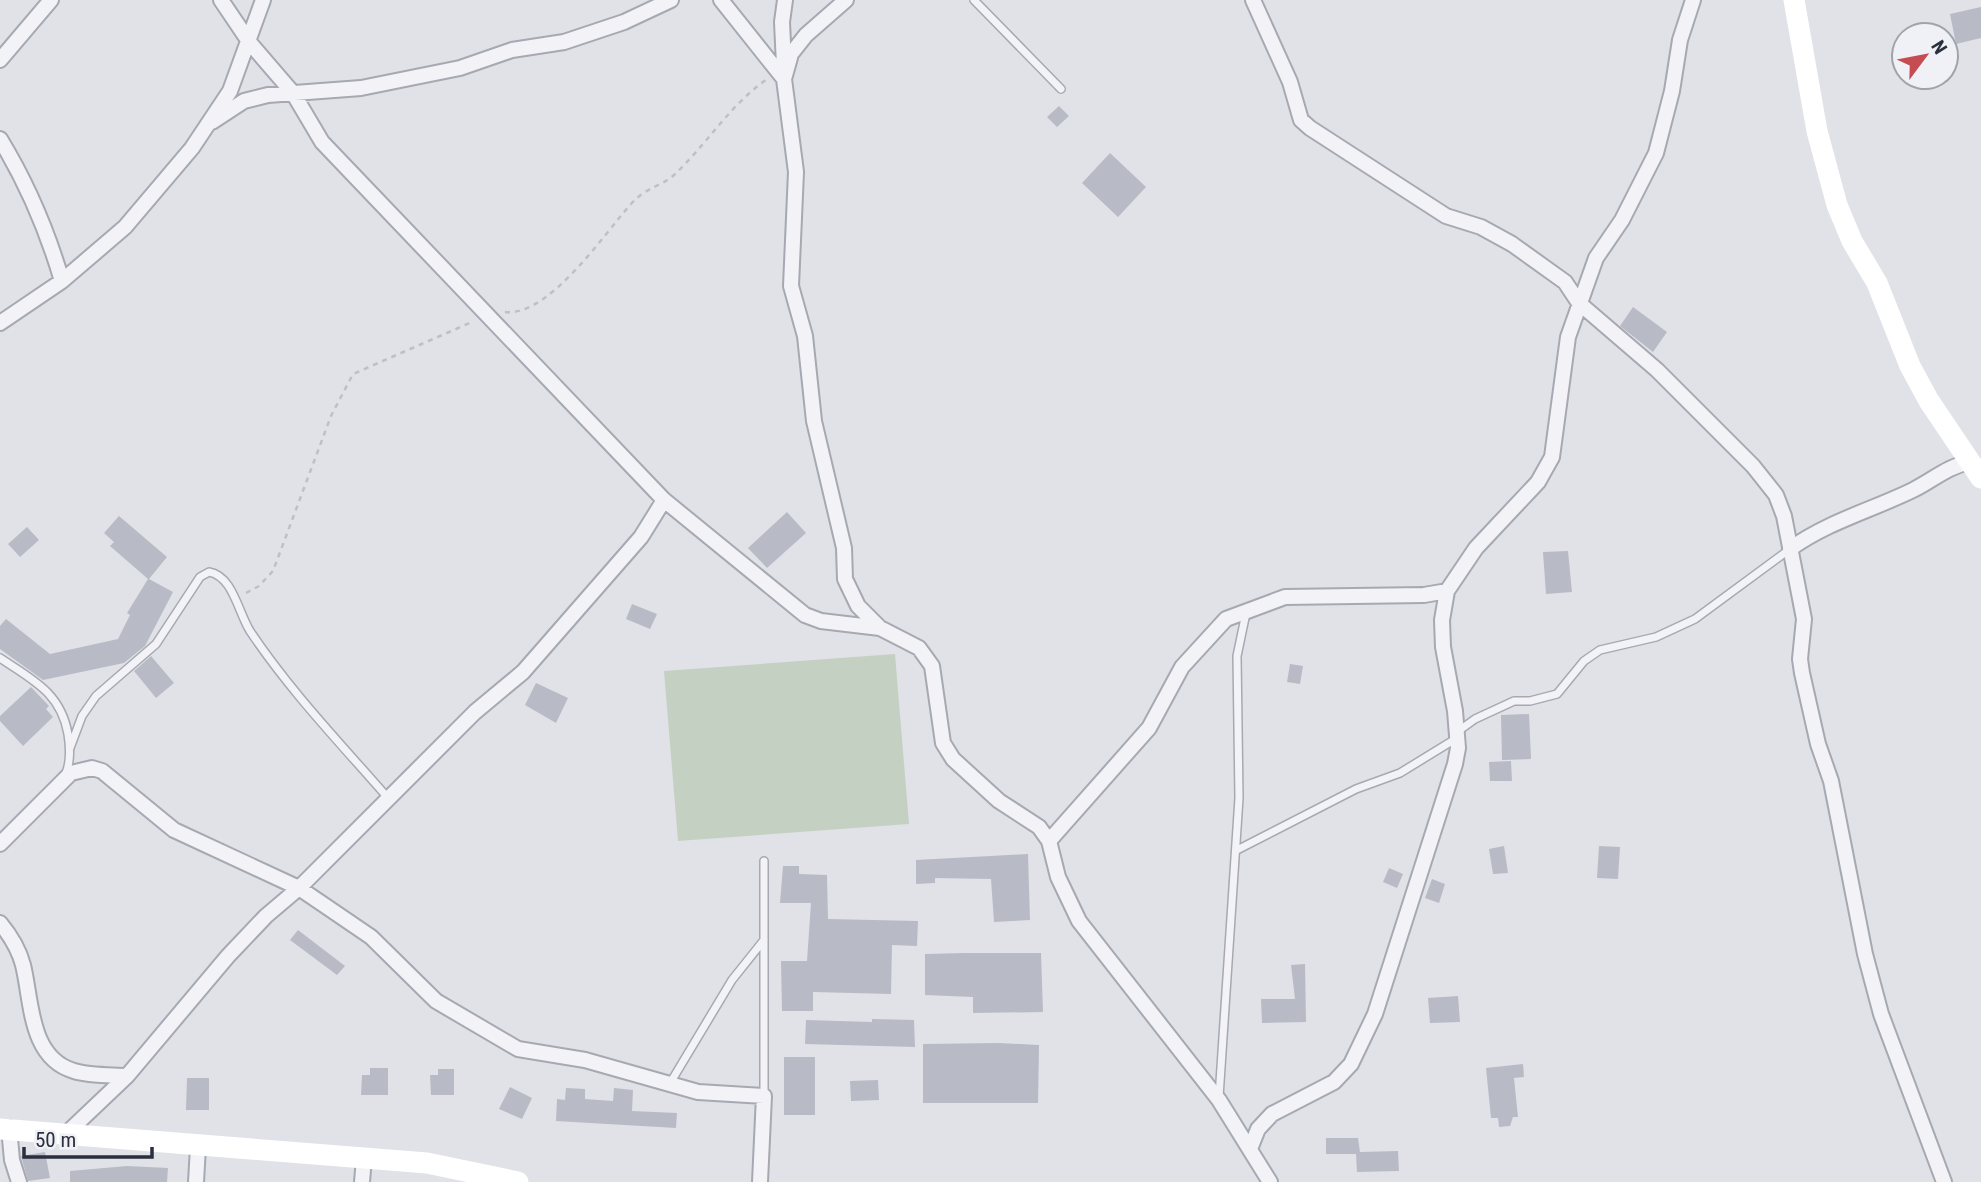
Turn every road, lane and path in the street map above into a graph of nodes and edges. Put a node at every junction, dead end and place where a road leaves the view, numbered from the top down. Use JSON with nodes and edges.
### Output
{"nodes":[{"id":1,"x":51,"y":0,"type":"edge"},
{"id":2,"x":220,"y":0,"type":"edge"},
{"id":3,"x":263,"y":0,"type":"edge"},
{"id":4,"x":671,"y":0,"type":"edge"},
{"id":5,"x":721,"y":0,"type":"edge"},
{"id":6,"x":785,"y":0,"type":"edge"},
{"id":7,"x":846,"y":0,"type":"edge"},
{"id":8,"x":974,"y":0,"type":"edge"},
{"id":9,"x":1253,"y":0,"type":"edge"},
{"id":10,"x":1693,"y":0,"type":"edge"},
{"id":11,"x":1799,"y":2,"type":"edge"},
{"id":12,"x":250,"y":43,"type":"junction"},
{"id":13,"x":0,"y":60,"type":"edge"},
{"id":14,"x":782,"y":75,"type":"junction"},
{"id":15,"x":1061,"y":89,"type":"dead end"},
{"id":16,"x":293,"y":93,"type":"junction"},
{"id":17,"x":212,"y":122,"type":"junction"},
{"id":18,"x":0,"y":139,"type":"edge"},
{"id":19,"x":62,"y":281,"type":"junction"},
{"id":20,"x":1579,"y":303,"type":"junction"},
{"id":21,"x":487,"y":316,"type":"junction"},
{"id":22,"x":0,"y":323,"type":"edge"},
{"id":23,"x":1976,"y":470,"type":"edge"},
{"id":24,"x":664,"y":500,"type":"junction"},
{"id":25,"x":1790,"y":549,"type":"junction"},
{"id":26,"x":1447,"y":591,"type":"junction"},
{"id":27,"x":233,"y":600,"type":"junction"},
{"id":28,"x":1247,"y":613,"type":"junction"},
{"id":29,"x":880,"y":628,"type":"junction"},
{"id":30,"x":0,"y":658,"type":"edge"},
{"id":31,"x":1457,"y":735,"type":"junction"},
{"id":32,"x":70,"y":748,"type":"junction"},
{"id":33,"x":59,"y":785,"type":"junction"},
{"id":34,"x":388,"y":798,"type":"junction"},
{"id":35,"x":1049,"y":841,"type":"junction"},
{"id":36,"x":0,"y":844,"type":"edge"},
{"id":37,"x":1237,"y":850,"type":"junction"},
{"id":38,"x":764,"y":861,"type":"dead end"},
{"id":39,"x":299,"y":888,"type":"junction"},
{"id":40,"x":0,"y":923,"type":"edge"},
{"id":41,"x":765,"y":940,"type":"junction"},
{"id":42,"x":127,"y":1076,"type":"junction"},
{"id":43,"x":669,"y":1086,"type":"junction"},
{"id":44,"x":764,"y":1096,"type":"junction"},
{"id":45,"x":1219,"y":1100,"type":"junction"},
{"id":46,"x":5,"y":1129,"type":"edge"},
{"id":47,"x":67,"y":1133,"type":"junction"},
{"id":48,"x":198,"y":1147,"type":"junction"},
{"id":49,"x":1250,"y":1149,"type":"junction"},
{"id":50,"x":364,"y":1158,"type":"junction"},
{"id":51,"x":486,"y":1179,"type":"edge"},
{"id":52,"x":19,"y":1182,"type":"edge"},
{"id":53,"x":196,"y":1182,"type":"edge"},
{"id":54,"x":362,"y":1182,"type":"edge"},
{"id":55,"x":518,"y":1182,"type":"edge"},
{"id":56,"x":760,"y":1182,"type":"edge"},
{"id":57,"x":1270,"y":1182,"type":"edge"},
{"id":58,"x":1944,"y":1182,"type":"edge"}],
"edges":[{"from":1,"to":13,"type":"street"},
{"from":2,"to":12,"type":"street"},
{"from":3,"to":12,"type":"street"},
{"from":4,"to":16,"type":"street"},
{"from":5,"to":14,"type":"street"},
{"from":6,"to":14,"type":"street"},
{"from":7,"to":14,"type":"street"},
{"from":8,"to":15,"type":"lane"},
{"from":9,"to":20,"type":"street"},
{"from":10,"to":20,"type":"street"},
{"from":11,"to":23,"type":"street"},
{"from":12,"to":16,"type":"street"},
{"from":12,"to":17,"type":"street"},
{"from":14,"to":21,"type":"path"},
{"from":14,"to":29,"type":"street"},
{"from":16,"to":17,"type":"street"},
{"from":16,"to":21,"type":"street"},
{"from":17,"to":19,"type":"street"},
{"from":18,"to":19,"type":"street"},
{"from":19,"to":22,"type":"street"},
{"from":20,"to":25,"type":"street"},
{"from":20,"to":26,"type":"street"},
{"from":21,"to":24,"type":"street"},
{"from":21,"to":27,"type":"path"},
{"from":23,"to":25,"type":"street"},
{"from":24,"to":29,"type":"street"},
{"from":24,"to":34,"type":"street"},
{"from":25,"to":31,"type":"lane"},
{"from":25,"to":58,"type":"street"},
{"from":26,"to":28,"type":"street"},
{"from":26,"to":31,"type":"street"},
{"from":27,"to":32,"type":"lane"},
{"from":27,"to":34,"type":"lane"},
{"from":28,"to":35,"type":"street"},
{"from":28,"to":37,"type":"lane"},
{"from":29,"to":35,"type":"street"},
{"from":30,"to":32,"type":"lane"},
{"from":31,"to":37,"type":"lane"},
{"from":31,"to":49,"type":"street"},
{"from":32,"to":33,"type":"lane"},
{"from":33,"to":36,"type":"street"},
{"from":33,"to":39,"type":"street"},
{"from":34,"to":39,"type":"street"},
{"from":35,"to":45,"type":"street"},
{"from":37,"to":45,"type":"lane"},
{"from":38,"to":41,"type":"lane"},
{"from":39,"to":42,"type":"street"},
{"from":39,"to":43,"type":"street"},
{"from":40,"to":42,"type":"street"},
{"from":41,"to":43,"type":"lane"},
{"from":41,"to":44,"type":"lane"},
{"from":42,"to":47,"type":"street"},
{"from":43,"to":44,"type":"street"},
{"from":44,"to":56,"type":"street"},
{"from":45,"to":49,"type":"street"},
{"from":46,"to":47,"type":"street"},
{"from":46,"to":52,"type":"street"},
{"from":47,"to":48,"type":"street"},
{"from":48,"to":50,"type":"street"},
{"from":48,"to":53,"type":"street"},
{"from":49,"to":57,"type":"street"},
{"from":50,"to":51,"type":"street"},
{"from":50,"to":54,"type":"street"},
{"from":51,"to":55,"type":"street"}]}
